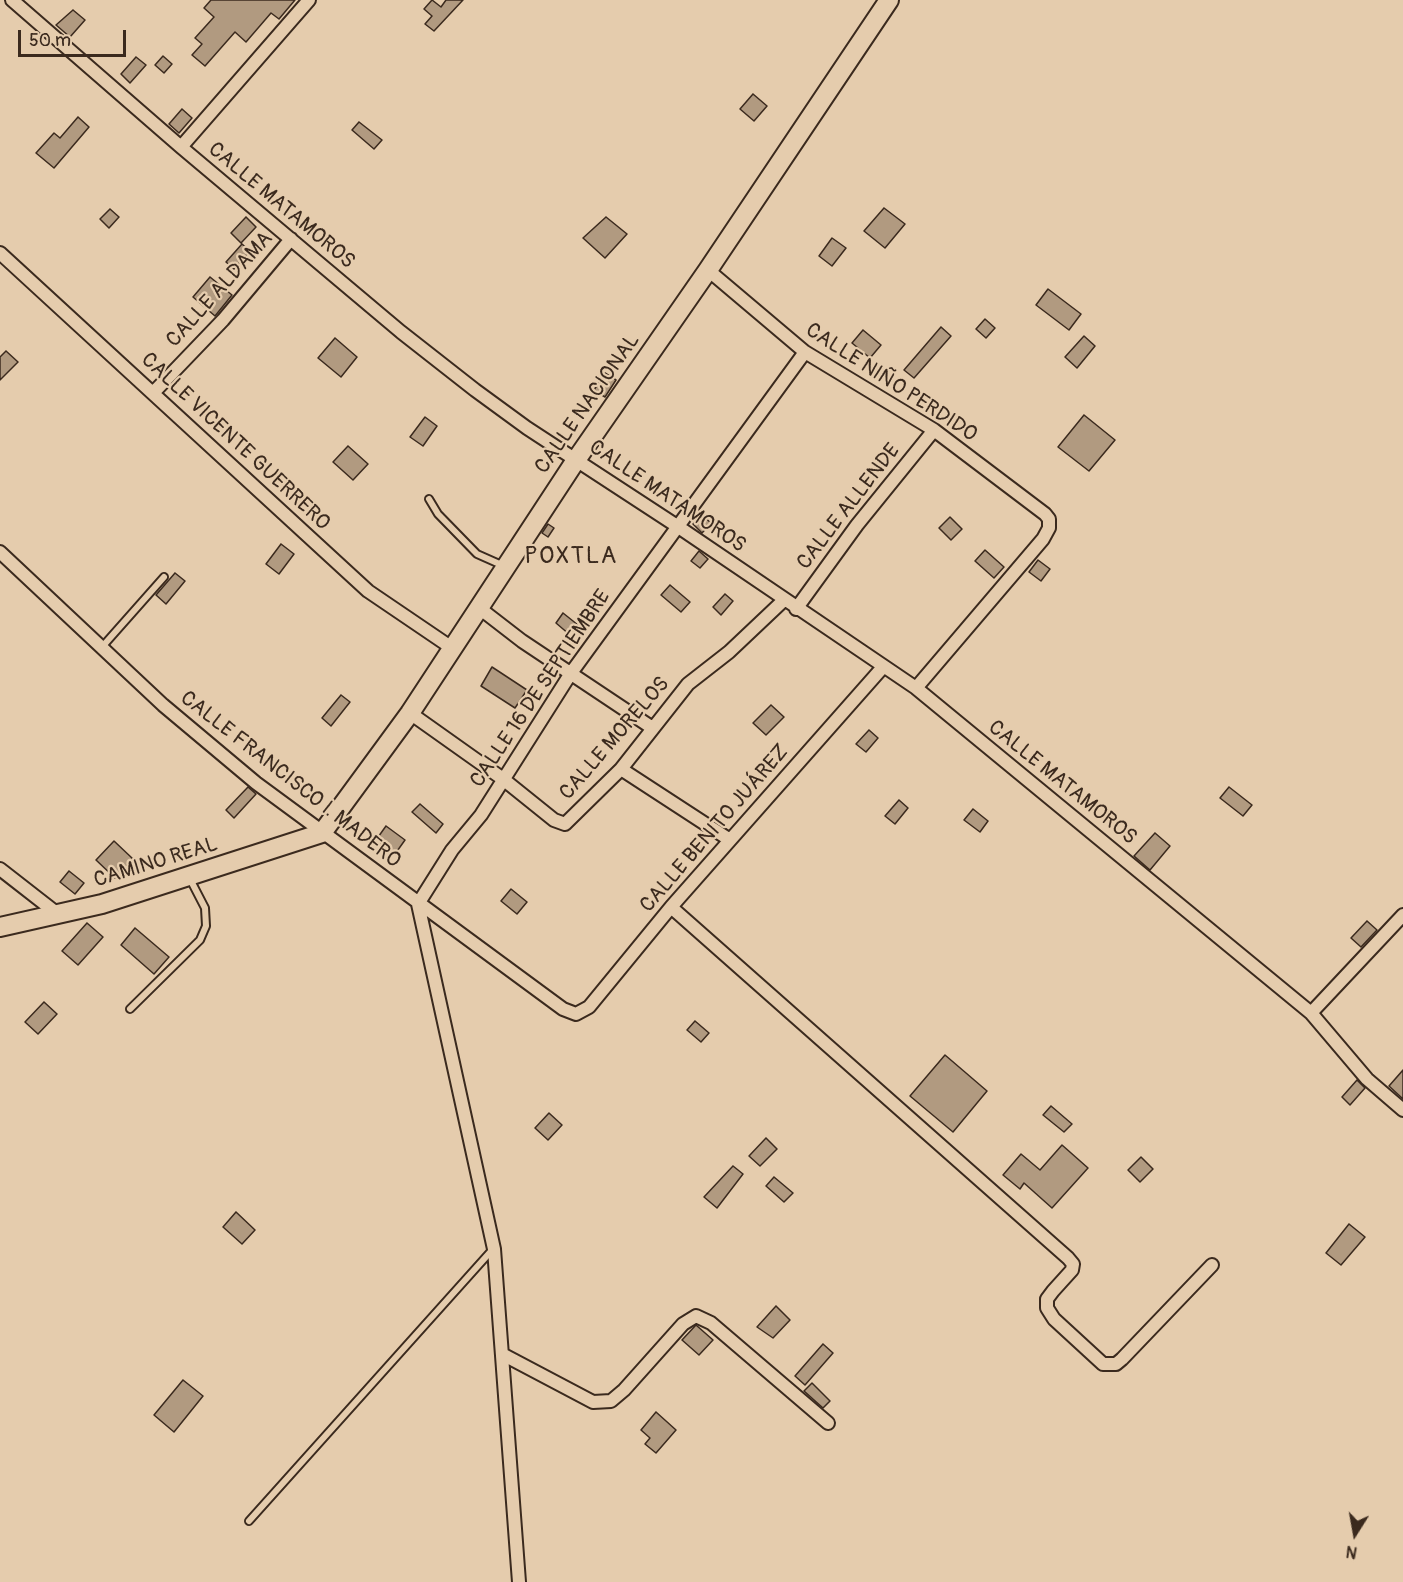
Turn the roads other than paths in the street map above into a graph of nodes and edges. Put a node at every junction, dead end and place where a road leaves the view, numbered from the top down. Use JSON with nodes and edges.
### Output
{"nodes":[{"id":1,"x":12,"y":0,"type":"edge"},
{"id":2,"x":309,"y":0,"type":"edge"},
{"id":3,"x":889,"y":0,"type":"edge"},
{"id":4,"x":181,"y":147,"type":"junction"},
{"id":5,"x":291,"y":239,"type":"junction"},
{"id":6,"x":0,"y":253,"type":"edge"},
{"id":7,"x":708,"y":270,"type":"junction"},
{"id":8,"x":805,"y":352,"type":"junction"},
{"id":9,"x":153,"y":393,"type":"junction"},
{"id":10,"x":934,"y":430,"type":"junction"},
{"id":11,"x":576,"y":460,"type":"junction"},
{"id":12,"x":429,"y":499,"type":"dead end"},
{"id":13,"x":677,"y":526,"type":"junction"},
{"id":14,"x":0,"y":552,"type":"edge"},
{"id":15,"x":504,"y":567,"type":"junction"},
{"id":16,"x":164,"y":577,"type":"dead end"},
{"id":17,"x":784,"y":600,"type":"junction"},
{"id":18,"x":478,"y":606,"type":"junction"},
{"id":19,"x":796,"y":609,"type":"junction"},
{"id":20,"x":101,"y":647,"type":"junction"},
{"id":21,"x":452,"y":648,"type":"junction"},
{"id":22,"x":883,"y":667,"type":"junction"},
{"id":23,"x":571,"y":674,"type":"junction"},
{"id":24,"x":916,"y":688,"type":"junction"},
{"id":25,"x":410,"y":712,"type":"junction"},
{"id":26,"x":651,"y":727,"type":"junction"},
{"id":27,"x":621,"y":769,"type":"junction"},
{"id":28,"x":503,"y":779,"type":"junction"},
{"id":29,"x":322,"y":833,"type":"junction"},
{"id":30,"x":730,"y":840,"type":"junction"},
{"id":31,"x":0,"y":869,"type":"edge"},
{"id":32,"x":189,"y":878,"type":"junction"},
{"id":33,"x":418,"y":904,"type":"junction"},
{"id":34,"x":671,"y":907,"type":"junction"},
{"id":35,"x":59,"y":915,"type":"junction"},
{"id":36,"x":1403,"y":915,"type":"edge"},
{"id":37,"x":0,"y":927,"type":"edge"},
{"id":38,"x":130,"y":1009,"type":"dead end"},
{"id":39,"x":1311,"y":1013,"type":"junction"},
{"id":40,"x":576,"y":1014,"type":"joint"},
{"id":41,"x":1403,"y":1110,"type":"edge"},
{"id":42,"x":494,"y":1249,"type":"junction"},
{"id":43,"x":1212,"y":1265,"type":"dead end"},
{"id":44,"x":502,"y":1354,"type":"junction"},
{"id":45,"x":828,"y":1423,"type":"dead end"},
{"id":46,"x":249,"y":1521,"type":"dead end"},
{"id":47,"x":519,"y":1582,"type":"edge"}],
"edges":[{"from":1,"to":4,"type":"street","name":"CALLE MATAMOROS"},
{"from":2,"to":4,"type":"street"},
{"from":3,"to":7,"type":"street","name":"CALLE NACIONAL"},
{"from":4,"to":5,"type":"street","name":"CALLE MATAMOROS"},
{"from":5,"to":9,"type":"street","name":"CALLE ALDAMA"},
{"from":5,"to":11,"type":"street","name":"CALLE MATAMOROS"},
{"from":6,"to":9,"type":"street","name":"CALLE VICENTE GUERRERO"},
{"from":7,"to":8,"type":"street","name":"CALLE NIÑO PERDIDO"},
{"from":7,"to":11,"type":"street","name":"CALLE NACIONAL"},
{"from":8,"to":10,"type":"street","name":"CALLE NIÑO PERDIDO"},
{"from":8,"to":13,"type":"street","name":"CALLE 16 DE SEPTIEMBRE"},
{"from":9,"to":21,"type":"street","name":"CALLE VICENTE GUERRERO"},
{"from":10,"to":19,"type":"street","name":"CALLE ALLENDE"},
{"from":10,"to":24,"type":"street","name":"CALLE NIÑO PERDIDO"},
{"from":11,"to":13,"type":"street","name":"CALLE MATAMOROS"},
{"from":11,"to":15,"type":"street","name":"CALLE NACIONAL"},
{"from":12,"to":15,"type":"lane"},
{"from":13,"to":17,"type":"street","name":"CALLE MATAMOROS"},
{"from":13,"to":23,"type":"street","name":"CALLE 16 DE SEPTIEMBRE"},
{"from":14,"to":20,"type":"street","name":"CALLE FRANCISCO I. MADERO"},
{"from":15,"to":18,"type":"street","name":"CALLE NACIONAL"},
{"from":16,"to":20,"type":"lane"},
{"from":17,"to":19,"type":"street","name":"CALLE MATAMOROS"},
{"from":17,"to":26,"type":"street","name":"CALLE MORELOS"},
{"from":18,"to":21,"type":"street","name":"CALLE NACIONAL"},
{"from":18,"to":23,"type":"street"},
{"from":19,"to":22,"type":"street","name":"CALLE MATAMOROS"},
{"from":20,"to":29,"type":"street","name":"CALLE FRANCISCO I. MADERO"},
{"from":21,"to":25,"type":"street","name":"CALLE NACIONAL"},
{"from":22,"to":24,"type":"street","name":"CALLE MATAMOROS"},
{"from":22,"to":30,"type":"street","name":"CALLE BENITO JUÁREZ"},
{"from":23,"to":26,"type":"street"},
{"from":23,"to":28,"type":"street","name":"CALLE 16 DE SEPTIEMBRE"},
{"from":24,"to":39,"type":"street","name":"CALLE MATAMOROS"},
{"from":25,"to":28,"type":"street","name":"CALLE MORELOS"},
{"from":25,"to":29,"type":"street","name":"CALLE NACIONAL"},
{"from":26,"to":27,"type":"street","name":"CALLE MORELOS"},
{"from":27,"to":28,"type":"street","name":"CALLE MORELOS"},
{"from":27,"to":30,"type":"street"},
{"from":28,"to":33,"type":"street","name":"CALLE 16 DE SEPTIEMBRE"},
{"from":29,"to":32,"type":"street","name":"CAMINO REAL"},
{"from":29,"to":33,"type":"street","name":"CALLE FRANCISCO I. MADERO"},
{"from":30,"to":34,"type":"street","name":"CALLE BENITO JUÁREZ"},
{"from":31,"to":35,"type":"street"},
{"from":32,"to":35,"type":"street","name":"CAMINO REAL"},
{"from":32,"to":38,"type":"lane"},
{"from":33,"to":40,"type":"street","name":"CALLE FRANCISCO I. MADERO"},
{"from":33,"to":42,"type":"street"},
{"from":34,"to":40,"type":"street","name":"CALLE BENITO JUÁREZ"},
{"from":34,"to":43,"type":"street"},
{"from":35,"to":37,"type":"street","name":"CAMINO REAL"},
{"from":36,"to":39,"type":"street"},
{"from":39,"to":41,"type":"street","name":"CALLE MATAMOROS"},
{"from":42,"to":44,"type":"street"},
{"from":42,"to":46,"type":"lane"},
{"from":44,"to":45,"type":"street"},
{"from":44,"to":47,"type":"street"}]}
